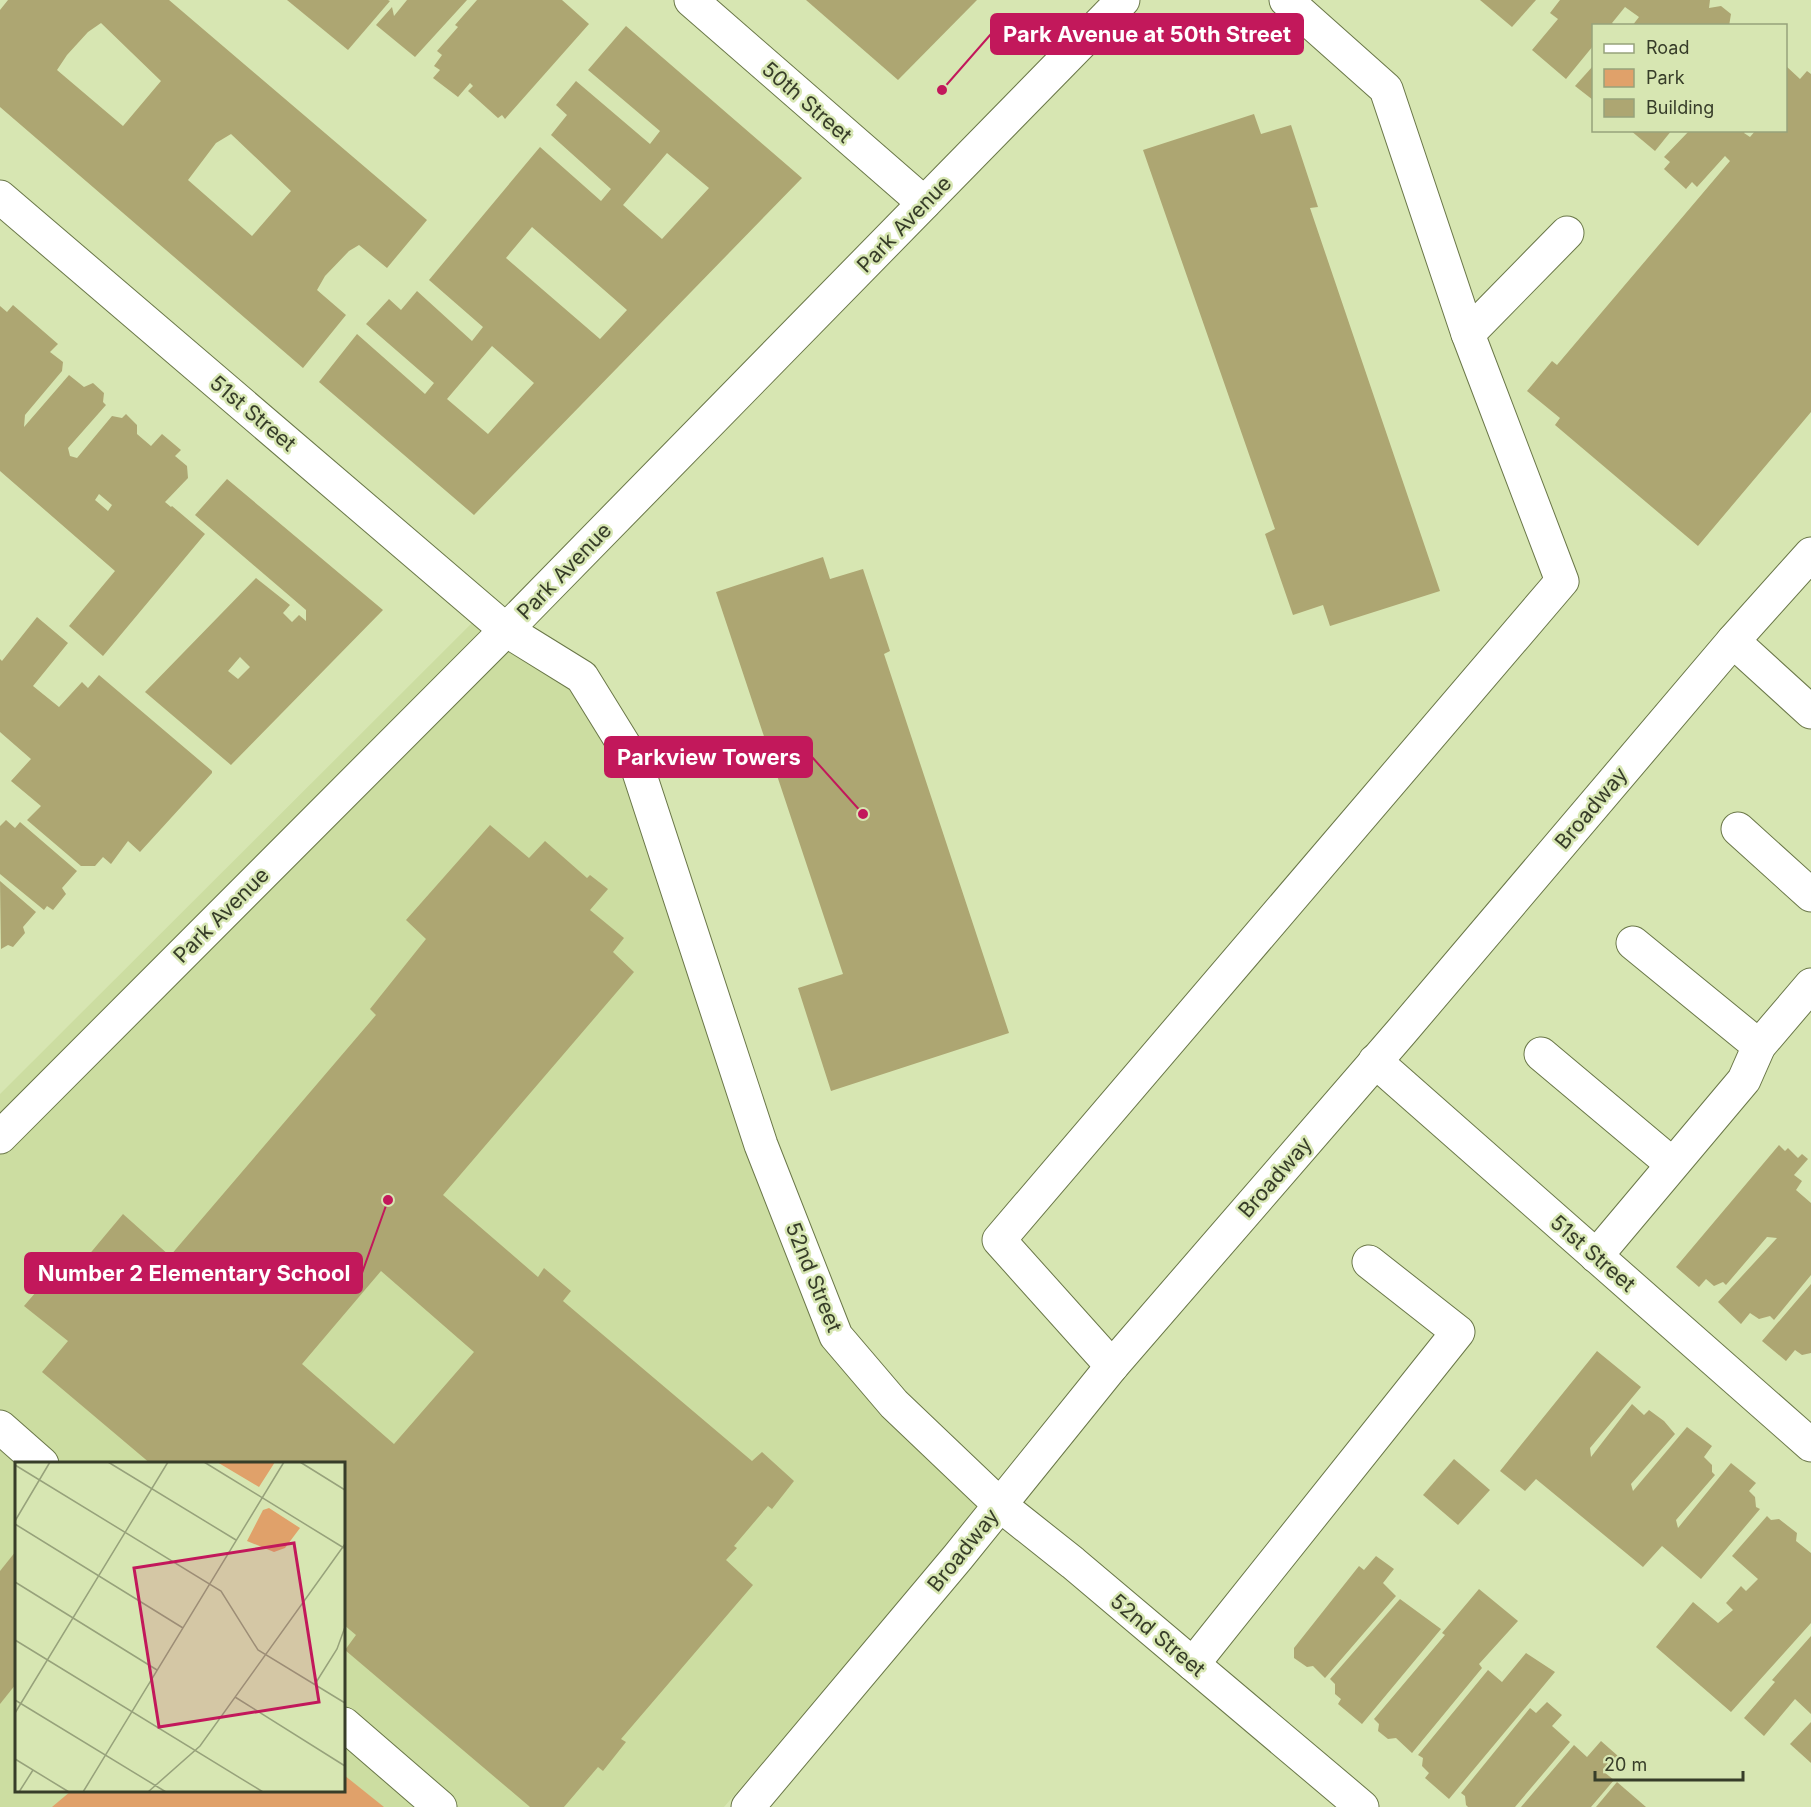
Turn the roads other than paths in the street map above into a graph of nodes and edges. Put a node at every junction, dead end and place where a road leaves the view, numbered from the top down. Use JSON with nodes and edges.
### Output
{"nodes":[{"id":1,"x":691,"y":0,"type":"edge"},
{"id":2,"x":1123,"y":0,"type":"edge"},
{"id":3,"x":1286,"y":0,"type":"edge"},
{"id":4,"x":924,"y":203,"type":"junction"},
{"id":5,"x":3,"y":206,"type":"edge"},
{"id":6,"x":1567,"y":233,"type":"dead end"},
{"id":7,"x":1468,"y":334,"type":"junction"},
{"id":8,"x":1811,"y":554,"type":"edge"},
{"id":9,"x":506,"y":630,"type":"junction"},
{"id":10,"x":1733,"y":641,"type":"junction"},
{"id":11,"x":1811,"y":712,"type":"edge"},
{"id":12,"x":1738,"y":829,"type":"dead end"},
{"id":13,"x":1811,"y":895,"type":"edge"},
{"id":14,"x":1633,"y":943,"type":"dead end"},
{"id":15,"x":1811,"y":986,"type":"edge"},
{"id":16,"x":1759,"y":1046,"type":"junction"},
{"id":17,"x":1540,"y":1054,"type":"dead end"},
{"id":18,"x":1375,"y":1061,"type":"junction"},
{"id":19,"x":0,"y":1137,"type":"edge"},
{"id":20,"x":1672,"y":1164,"type":"junction"},
{"id":21,"x":1596,"y":1256,"type":"junction"},
{"id":22,"x":1369,"y":1262,"type":"dead end"},
{"id":23,"x":1112,"y":1366,"type":"junction"},
{"id":24,"x":0,"y":1427,"type":"edge"},
{"id":25,"x":1811,"y":1445,"type":"edge"},
{"id":26,"x":40,"y":1462,"type":"edge"},
{"id":27,"x":1000,"y":1505,"type":"junction"},
{"id":28,"x":1193,"y":1664,"type":"junction"},
{"id":29,"x":345,"y":1725,"type":"edge"},
{"id":30,"x":440,"y":1807,"type":"edge"},
{"id":31,"x":748,"y":1807,"type":"edge"},
{"id":32,"x":1362,"y":1807,"type":"edge"}],
"edges":[{"from":1,"to":4,"type":"street","name":"50th Street"},
{"from":2,"to":4,"type":"street","name":"Park Avenue"},
{"from":3,"to":7,"type":"street"},
{"from":4,"to":9,"type":"street","name":"Park Avenue"},
{"from":5,"to":9,"type":"street","name":"51st Street"},
{"from":6,"to":7,"type":"street"},
{"from":7,"to":23,"type":"street"},
{"from":8,"to":10,"type":"street","name":"Broadway"},
{"from":9,"to":19,"type":"street","name":"Park Avenue"},
{"from":9,"to":27,"type":"street","name":"52nd Street"},
{"from":10,"to":11,"type":"street"},
{"from":10,"to":18,"type":"street","name":"Broadway"},
{"from":12,"to":13,"type":"street"},
{"from":14,"to":16,"type":"street"},
{"from":15,"to":16,"type":"street"},
{"from":16,"to":20,"type":"street"},
{"from":17,"to":20,"type":"street"},
{"from":18,"to":21,"type":"street","name":"51st Street"},
{"from":18,"to":23,"type":"street","name":"Broadway"},
{"from":20,"to":21,"type":"street"},
{"from":21,"to":25,"type":"street","name":"51st Street"},
{"from":22,"to":28,"type":"street"},
{"from":23,"to":27,"type":"street","name":"Broadway"},
{"from":24,"to":26,"type":"street"},
{"from":27,"to":28,"type":"street","name":"52nd Street"},
{"from":27,"to":31,"type":"street","name":"Broadway"},
{"from":28,"to":32,"type":"street","name":"52nd Street"},
{"from":29,"to":30,"type":"street"}]}
